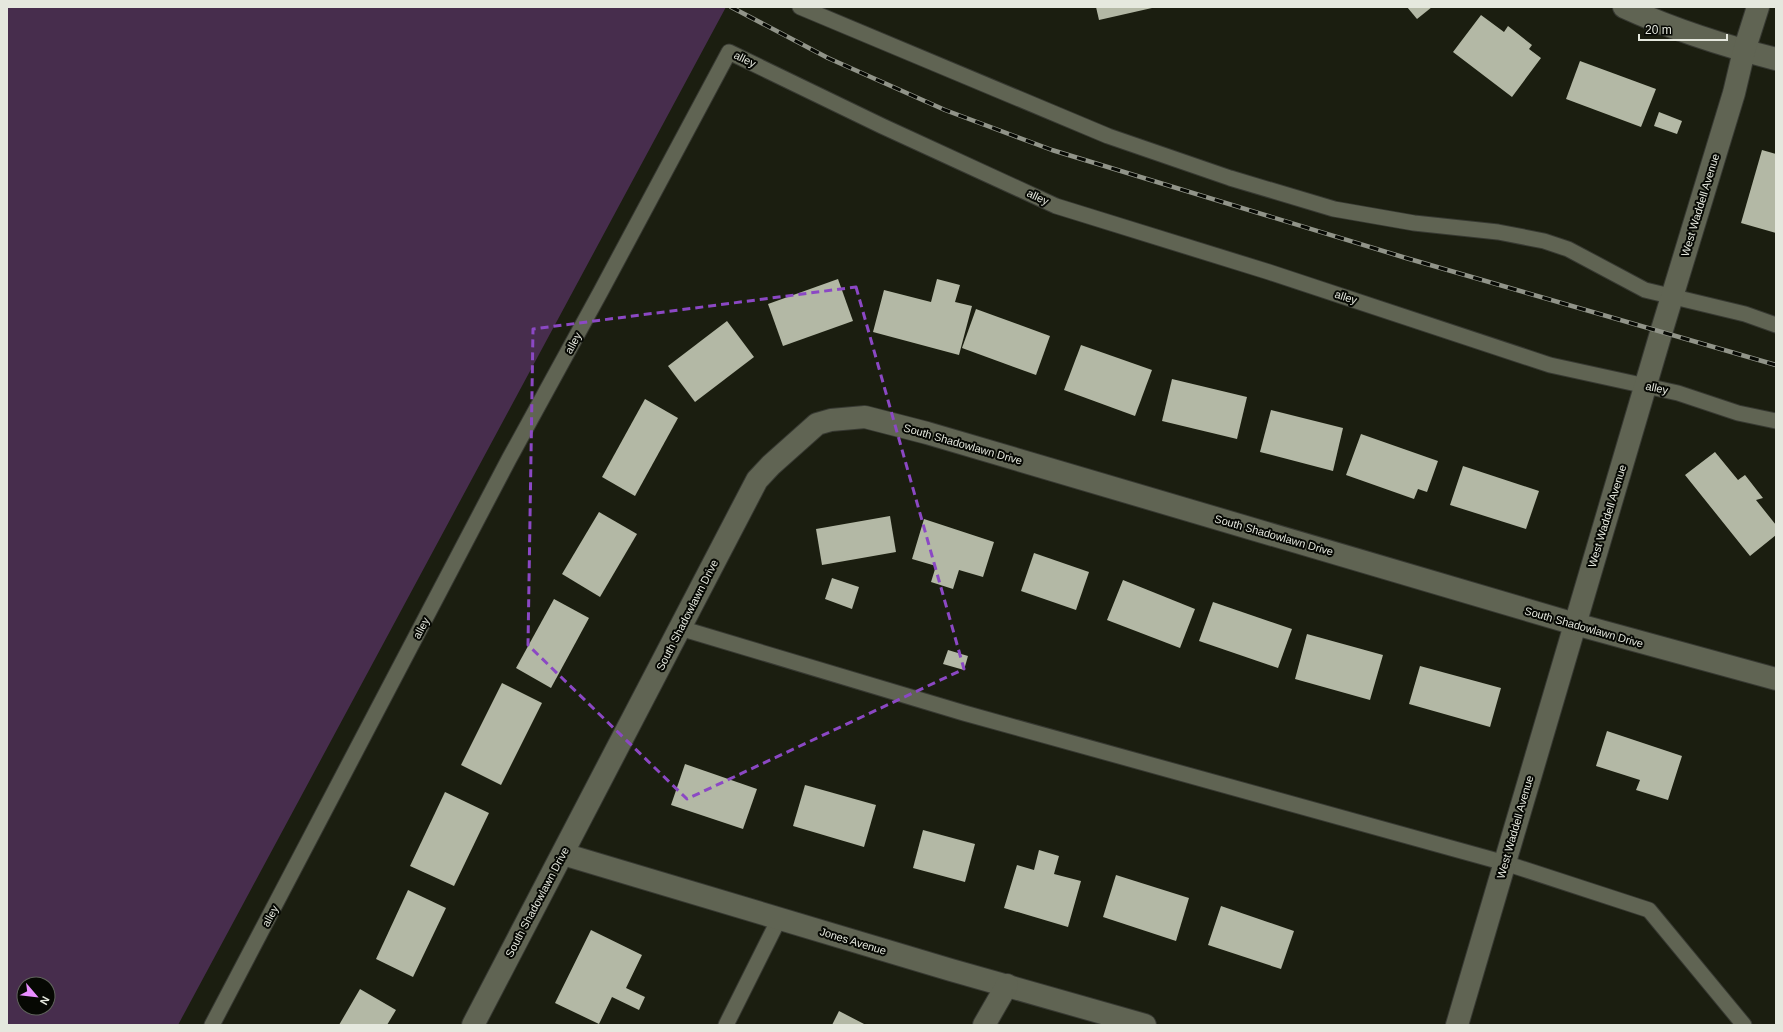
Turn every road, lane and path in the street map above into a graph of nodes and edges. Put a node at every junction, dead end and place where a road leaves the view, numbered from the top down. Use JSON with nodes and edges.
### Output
{"nodes":[{"id":1,"x":800,"y":7,"type":"edge"},
{"id":2,"x":1624,"y":7,"type":"edge"},
{"id":3,"x":1758,"y":7,"type":"edge"},
{"id":4,"x":1744,"y":51,"type":"junction"},
{"id":5,"x":1776,"y":59,"type":"edge"},
{"id":6,"x":1672,"y":296,"type":"junction"},
{"id":7,"x":1776,"y":325,"type":"edge"},
{"id":8,"x":1646,"y":386,"type":"junction"},
{"id":9,"x":1776,"y":421,"type":"edge"},
{"id":10,"x":1575,"y":624,"type":"junction"},
{"id":11,"x":680,"y":628,"type":"junction"},
{"id":12,"x":1776,"y":679,"type":"edge"},
{"id":13,"x":563,"y":854,"type":"junction"},
{"id":14,"x":1505,"y":863,"type":"junction"},
{"id":15,"x":779,"y":919,"type":"junction"},
{"id":16,"x":1007,"y":985,"type":"junction"},
{"id":17,"x":212,"y":1025,"type":"edge"},
{"id":18,"x":473,"y":1025,"type":"edge"},
{"id":19,"x":726,"y":1025,"type":"edge"},
{"id":20,"x":984,"y":1025,"type":"edge"},
{"id":21,"x":1145,"y":1025,"type":"edge"},
{"id":22,"x":1457,"y":1025,"type":"edge"},
{"id":23,"x":1744,"y":1025,"type":"edge"}],
"edges":[{"from":1,"to":6,"type":"lane"},
{"from":2,"to":4,"type":"street"},
{"from":3,"to":4,"type":"street","name":"West Waddell Avenue"},
{"from":4,"to":5,"type":"street"},
{"from":4,"to":6,"type":"street","name":"West Waddell Avenue"},
{"from":6,"to":7,"type":"lane"},
{"from":6,"to":8,"type":"street","name":"West Waddell Avenue"},
{"from":8,"to":9,"type":"lane","name":"alley"},
{"from":8,"to":10,"type":"street","name":"West Waddell Avenue"},
{"from":8,"to":17,"type":"lane","name":"alley"},
{"from":10,"to":11,"type":"street","name":"South Shadowlawn Drive"},
{"from":10,"to":12,"type":"street","name":"South Shadowlawn Drive"},
{"from":10,"to":14,"type":"street","name":"West Waddell Avenue"},
{"from":11,"to":13,"type":"street","name":"South Shadowlawn Drive"},
{"from":11,"to":14,"type":"lane"},
{"from":13,"to":15,"type":"street","name":"Jones Avenue"},
{"from":13,"to":18,"type":"street","name":"South Shadowlawn Drive"},
{"from":14,"to":22,"type":"street","name":"West Waddell Avenue"},
{"from":14,"to":23,"type":"lane"},
{"from":15,"to":16,"type":"street","name":"Jones Avenue"},
{"from":15,"to":19,"type":"lane"},
{"from":16,"to":20,"type":"street"},
{"from":16,"to":21,"type":"street","name":"Jones Avenue"}]}
